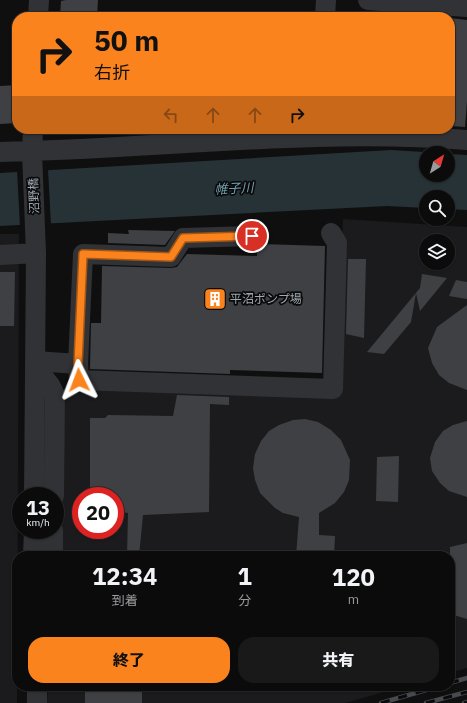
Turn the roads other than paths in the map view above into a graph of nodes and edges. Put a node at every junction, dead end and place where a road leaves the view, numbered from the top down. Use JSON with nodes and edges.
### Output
{"nodes":[{"id":1,"x":38,"y":0,"type":"edge"},
{"id":2,"x":326,"y":0,"type":"edge"},
{"id":3,"x":368,"y":0,"type":"edge"},
{"id":4,"x":460,"y":4,"type":"edge"},
{"id":5,"x":38,"y":12,"type":"edge"},
{"id":6,"x":325,"y":12,"type":"edge"},
{"id":7,"x":33,"y":134,"type":"edge"},
{"id":8,"x":303,"y":134,"type":"edge"},
{"id":9,"x":351,"y":134,"type":"edge"},
{"id":10,"x":467,"y":140,"type":"edge"},
{"id":11,"x":0,"y":152,"type":"edge"},
{"id":12,"x":32,"y":155,"type":"junction"},
{"id":13,"x":331,"y":233,"type":"dead end"},
{"id":14,"x":252,"y":236,"type":"dead end"},
{"id":15,"x":36,"y":253,"type":"junction"},
{"id":16,"x":0,"y":255,"type":"edge"},
{"id":17,"x":35,"y":364,"type":"junction"},
{"id":18,"x":78,"y":364,"type":"junction"},
{"id":19,"x":34,"y":486,"type":"edge"},
{"id":20,"x":54,"y":487,"type":"edge"},
{"id":21,"x":34,"y":539,"type":"edge"},
{"id":22,"x":53,"y":539,"type":"edge"},
{"id":23,"x":33,"y":551,"type":"edge"},
{"id":24,"x":53,"y":551,"type":"edge"},
{"id":25,"x":32,"y":691,"type":"edge"},
{"id":26,"x":37,"y":691,"type":"edge"},
{"id":27,"x":32,"y":703,"type":"edge"},
{"id":28,"x":37,"y":703,"type":"edge"}],
"edges":[{"from":1,"to":5,"type":"street"},
{"from":2,"to":6,"type":"street"},
{"from":3,"to":4,"type":"street"},
{"from":7,"to":12,"type":"street","name":"沼野橋"},
{"from":8,"to":12,"type":"street"},
{"from":9,"to":10,"type":"street"},
{"from":11,"to":12,"type":"street"},
{"from":12,"to":15,"type":"street","name":"沼野橋"},
{"from":13,"to":18,"type":"street"},
{"from":14,"to":18,"type":"street"},
{"from":15,"to":16,"type":"street"},
{"from":15,"to":17,"type":"street","name":"沼野橋"},
{"from":17,"to":18,"type":"street"},
{"from":17,"to":19,"type":"street","name":"沼野橋"},
{"from":17,"to":20,"type":"street"},
{"from":21,"to":23,"type":"street"},
{"from":22,"to":24,"type":"street"},
{"from":25,"to":27,"type":"street"},
{"from":26,"to":28,"type":"street"}]}
